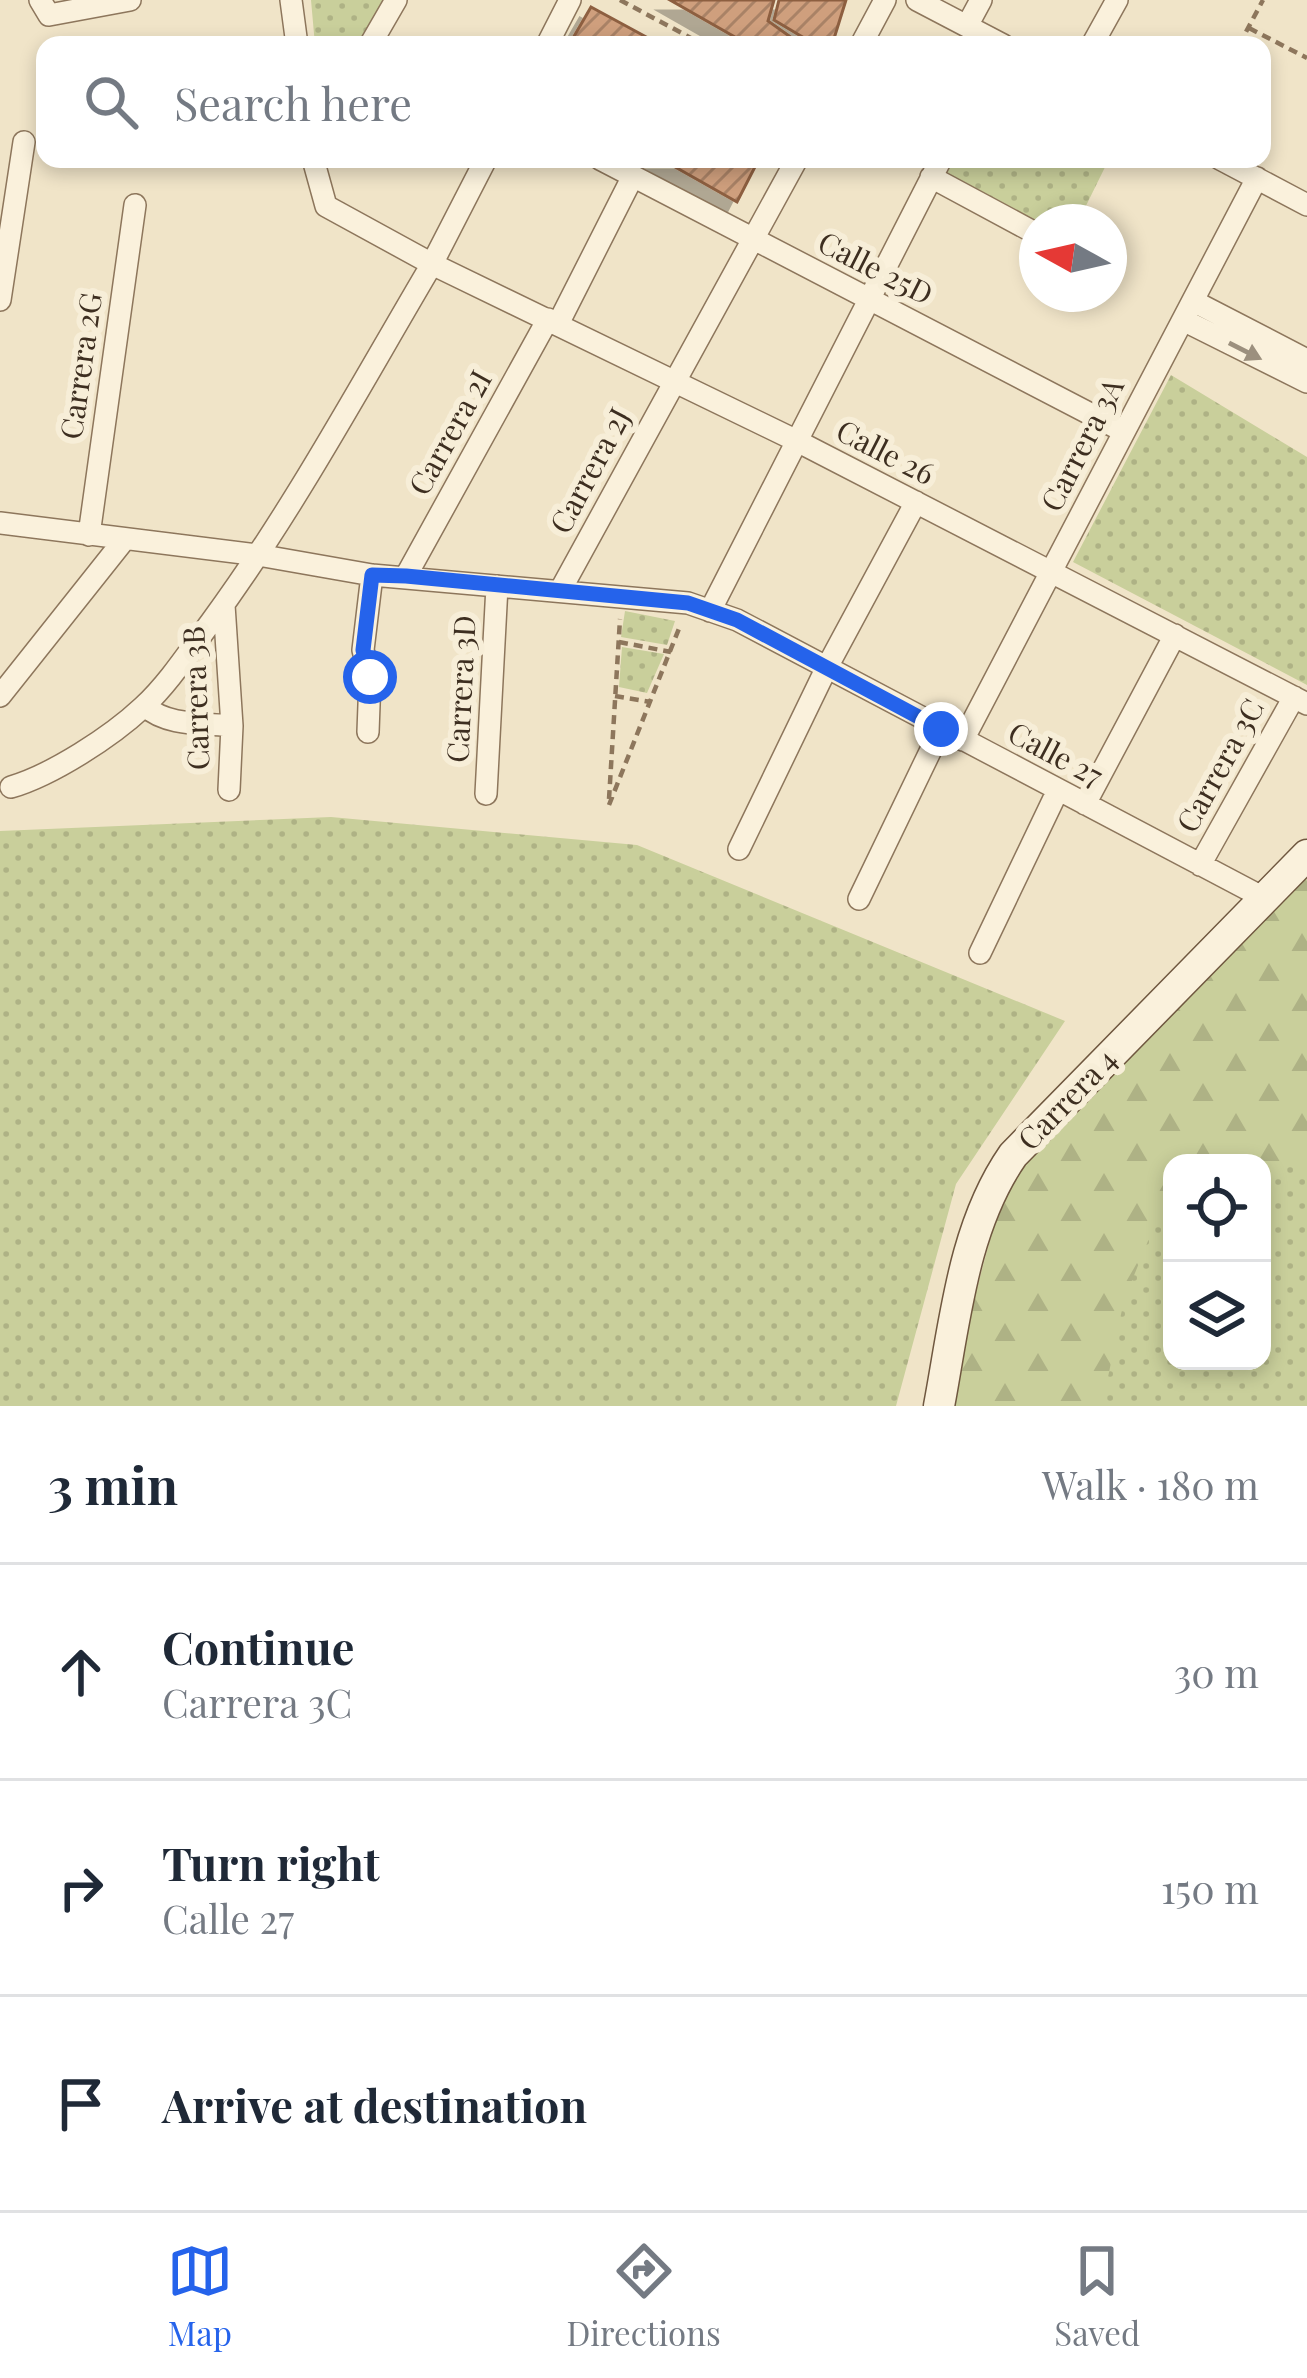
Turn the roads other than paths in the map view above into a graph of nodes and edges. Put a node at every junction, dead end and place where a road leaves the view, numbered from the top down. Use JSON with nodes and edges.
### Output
{"nodes":[{"id":1,"x":40,"y":0,"type":"edge"},
{"id":2,"x":130,"y":0,"type":"edge"},
{"id":3,"x":291,"y":0,"type":"edge"},
{"id":4,"x":396,"y":0,"type":"edge"},
{"id":5,"x":570,"y":0,"type":"edge"},
{"id":6,"x":885,"y":0,"type":"edge"},
{"id":7,"x":917,"y":0,"type":"edge"},
{"id":8,"x":981,"y":0,"type":"edge"},
{"id":9,"x":1117,"y":0,"type":"edge"},
{"id":10,"x":967,"y":26,"type":"junction"},
{"id":11,"x":296,"y":36,"type":"edge"},
{"id":12,"x":375,"y":36,"type":"edge"},
{"id":13,"x":552,"y":36,"type":"edge"},
{"id":14,"x":865,"y":36,"type":"edge"},
{"id":15,"x":986,"y":36,"type":"edge"},
{"id":16,"x":1097,"y":36,"type":"edge"},
{"id":17,"x":23,"y":142,"type":"dead end"},
{"id":18,"x":315,"y":168,"type":"edge"},
{"id":19,"x":481,"y":168,"type":"edge"},
{"id":20,"x":617,"y":168,"type":"edge"},
{"id":21,"x":792,"y":168,"type":"edge"},
{"id":22,"x":936,"y":168,"type":"edge"},
{"id":23,"x":1238,"y":168,"type":"edge"},
{"id":24,"x":633,"y":176,"type":"junction"},
{"id":25,"x":1257,"y":178,"type":"junction"},
{"id":26,"x":135,"y":205,"type":"dead end"},
{"id":27,"x":1307,"y":205,"type":"edge"},
{"id":28,"x":1019,"y":222,"type":"edge"},
{"id":29,"x":752,"y":239,"type":"junction"},
{"id":30,"x":432,"y":264,"type":"junction"},
{"id":31,"x":866,"y":299,"type":"junction"},
{"id":32,"x":0,"y":300,"type":"edge"},
{"id":33,"x":1188,"y":310,"type":"junction"},
{"id":34,"x":553,"y":322,"type":"junction"},
{"id":35,"x":1307,"y":360,"type":"edge"},
{"id":36,"x":674,"y":380,"type":"junction"},
{"id":37,"x":1307,"y":382,"type":"edge"},
{"id":38,"x":1124,"y":431,"type":"junction"},
{"id":39,"x":797,"y":441,"type":"junction"},
{"id":40,"x":916,"y":502,"type":"junction"},
{"id":41,"x":0,"y":523,"type":"edge"},
{"id":42,"x":89,"y":535,"type":"junction"},
{"id":43,"x":124,"y":540,"type":"junction"},
{"id":44,"x":258,"y":555,"type":"junction"},
{"id":45,"x":1052,"y":572,"type":"junction"},
{"id":46,"x":372,"y":575,"type":"junction"},
{"id":47,"x":406,"y":576,"type":"junction"},
{"id":48,"x":496,"y":586,"type":"junction"},
{"id":49,"x":560,"y":591,"type":"junction"},
{"id":50,"x":224,"y":604,"type":"junction"},
{"id":51,"x":710,"y":611,"type":"junction"},
{"id":52,"x":1175,"y":635,"type":"junction"},
{"id":53,"x":826,"y":670,"type":"junction"},
{"id":54,"x":0,"y":696,"type":"edge"},
{"id":55,"x":1301,"y":700,"type":"edge"},
{"id":56,"x":145,"y":706,"type":"junction"},
{"id":57,"x":232,"y":726,"type":"junction"},
{"id":58,"x":941,"y":729,"type":"junction"},
{"id":59,"x":368,"y":732,"type":"dead end"},
{"id":60,"x":963,"y":740,"type":"junction"},
{"id":61,"x":11,"y":787,"type":"dead end"},
{"id":62,"x":229,"y":790,"type":"dead end"},
{"id":63,"x":1058,"y":790,"type":"junction"},
{"id":64,"x":486,"y":794,"type":"dead end"},
{"id":65,"x":1085,"y":804,"type":"junction"},
{"id":66,"x":739,"y":849,"type":"dead end"},
{"id":67,"x":1307,"y":855,"type":"edge"},
{"id":68,"x":1200,"y":865,"type":"junction"},
{"id":69,"x":1264,"y":898,"type":"junction"},
{"id":70,"x":860,"y":899,"type":"dead end"},
{"id":71,"x":980,"y":953,"type":"dead end"},
{"id":72,"x":939,"y":1406,"type":"edge"}],
"edges":[{"from":1,"to":2,"type":"street"},
{"from":3,"to":11,"type":"street"},
{"from":4,"to":12,"type":"street"},
{"from":5,"to":13,"type":"street"},
{"from":6,"to":14,"type":"street"},
{"from":7,"to":10,"type":"street"},
{"from":8,"to":10,"type":"street"},
{"from":9,"to":16,"type":"street"},
{"from":10,"to":15,"type":"street"},
{"from":17,"to":32,"type":"street"},
{"from":18,"to":30,"type":"street","name":"Calle 26"},
{"from":19,"to":30,"type":"street"},
{"from":20,"to":24,"type":"street","name":"Calle 25D"},
{"from":21,"to":29,"type":"street","name":"Carrera 2J"},
{"from":22,"to":28,"type":"street"},
{"from":22,"to":31,"type":"street"},
{"from":23,"to":25,"type":"street"},
{"from":24,"to":29,"type":"street","name":"Calle 25D"},
{"from":24,"to":34,"type":"street","name":"Carrera 2I"},
{"from":25,"to":27,"type":"street"},
{"from":25,"to":33,"type":"street","name":"Carrera 3A"},
{"from":26,"to":42,"type":"street","name":"Carrera 2G"},
{"from":29,"to":31,"type":"street","name":"Calle 25D"},
{"from":29,"to":36,"type":"street","name":"Carrera 2J"},
{"from":30,"to":34,"type":"street","name":"Calle 26"},
{"from":30,"to":44,"type":"street"},
{"from":31,"to":38,"type":"street","name":"Calle 25D"},
{"from":31,"to":39,"type":"street"},
{"from":33,"to":35,"type":"street"},
{"from":33,"to":37,"type":"street","one_way":true},
{"from":33,"to":38,"type":"street","name":"Carrera 3A"},
{"from":34,"to":36,"type":"street","name":"Calle 26"},
{"from":34,"to":47,"type":"street","name":"Carrera 2I"},
{"from":36,"to":39,"type":"street","name":"Calle 26"},
{"from":36,"to":49,"type":"street","name":"Carrera 2J"},
{"from":38,"to":45,"type":"street","name":"Carrera 3A"},
{"from":39,"to":40,"type":"street","name":"Calle 26"},
{"from":39,"to":51,"type":"street"},
{"from":40,"to":45,"type":"street","name":"Calle 26"},
{"from":40,"to":53,"type":"street"},
{"from":41,"to":42,"type":"street","name":"Calle 27"},
{"from":42,"to":43,"type":"street","name":"Calle 27"},
{"from":43,"to":44,"type":"street","name":"Calle 27"},
{"from":43,"to":54,"type":"street"},
{"from":44,"to":46,"type":"street","name":"Calle 27"},
{"from":44,"to":50,"type":"street"},
{"from":45,"to":52,"type":"street","name":"Calle 26"},
{"from":45,"to":60,"type":"street","name":"Carrera 3A"},
{"from":46,"to":47,"type":"street","name":"Calle 27"},
{"from":46,"to":59,"type":"street"},
{"from":47,"to":48,"type":"street","name":"Calle 27"},
{"from":48,"to":49,"type":"street","name":"Calle 27"},
{"from":48,"to":64,"type":"street","name":"Carrera 3D"},
{"from":49,"to":51,"type":"street","name":"Calle 27"},
{"from":50,"to":56,"type":"street"},
{"from":50,"to":57,"type":"street","name":"Carrera 3B"},
{"from":51,"to":53,"type":"street","name":"Calle 27"},
{"from":52,"to":55,"type":"street","name":"Calle 26"},
{"from":52,"to":65,"type":"street"},
{"from":53,"to":58,"type":"street","name":"Calle 27"},
{"from":53,"to":66,"type":"street"},
{"from":55,"to":68,"type":"street","name":"Carrera 3C"},
{"from":56,"to":57,"type":"street"},
{"from":56,"to":61,"type":"street"},
{"from":57,"to":62,"type":"street","name":"Carrera 3B"},
{"from":58,"to":60,"type":"street","name":"Calle 27"},
{"from":58,"to":70,"type":"street"},
{"from":60,"to":63,"type":"street","name":"Calle 27"},
{"from":63,"to":65,"type":"street","name":"Calle 27"},
{"from":63,"to":71,"type":"street"},
{"from":65,"to":68,"type":"street","name":"Calle 27"},
{"from":67,"to":69,"type":"main road","name":"Carrera 4"},
{"from":68,"to":69,"type":"street","name":"Calle 27"},
{"from":69,"to":72,"type":"main road","name":"Carrera 4"}]}
